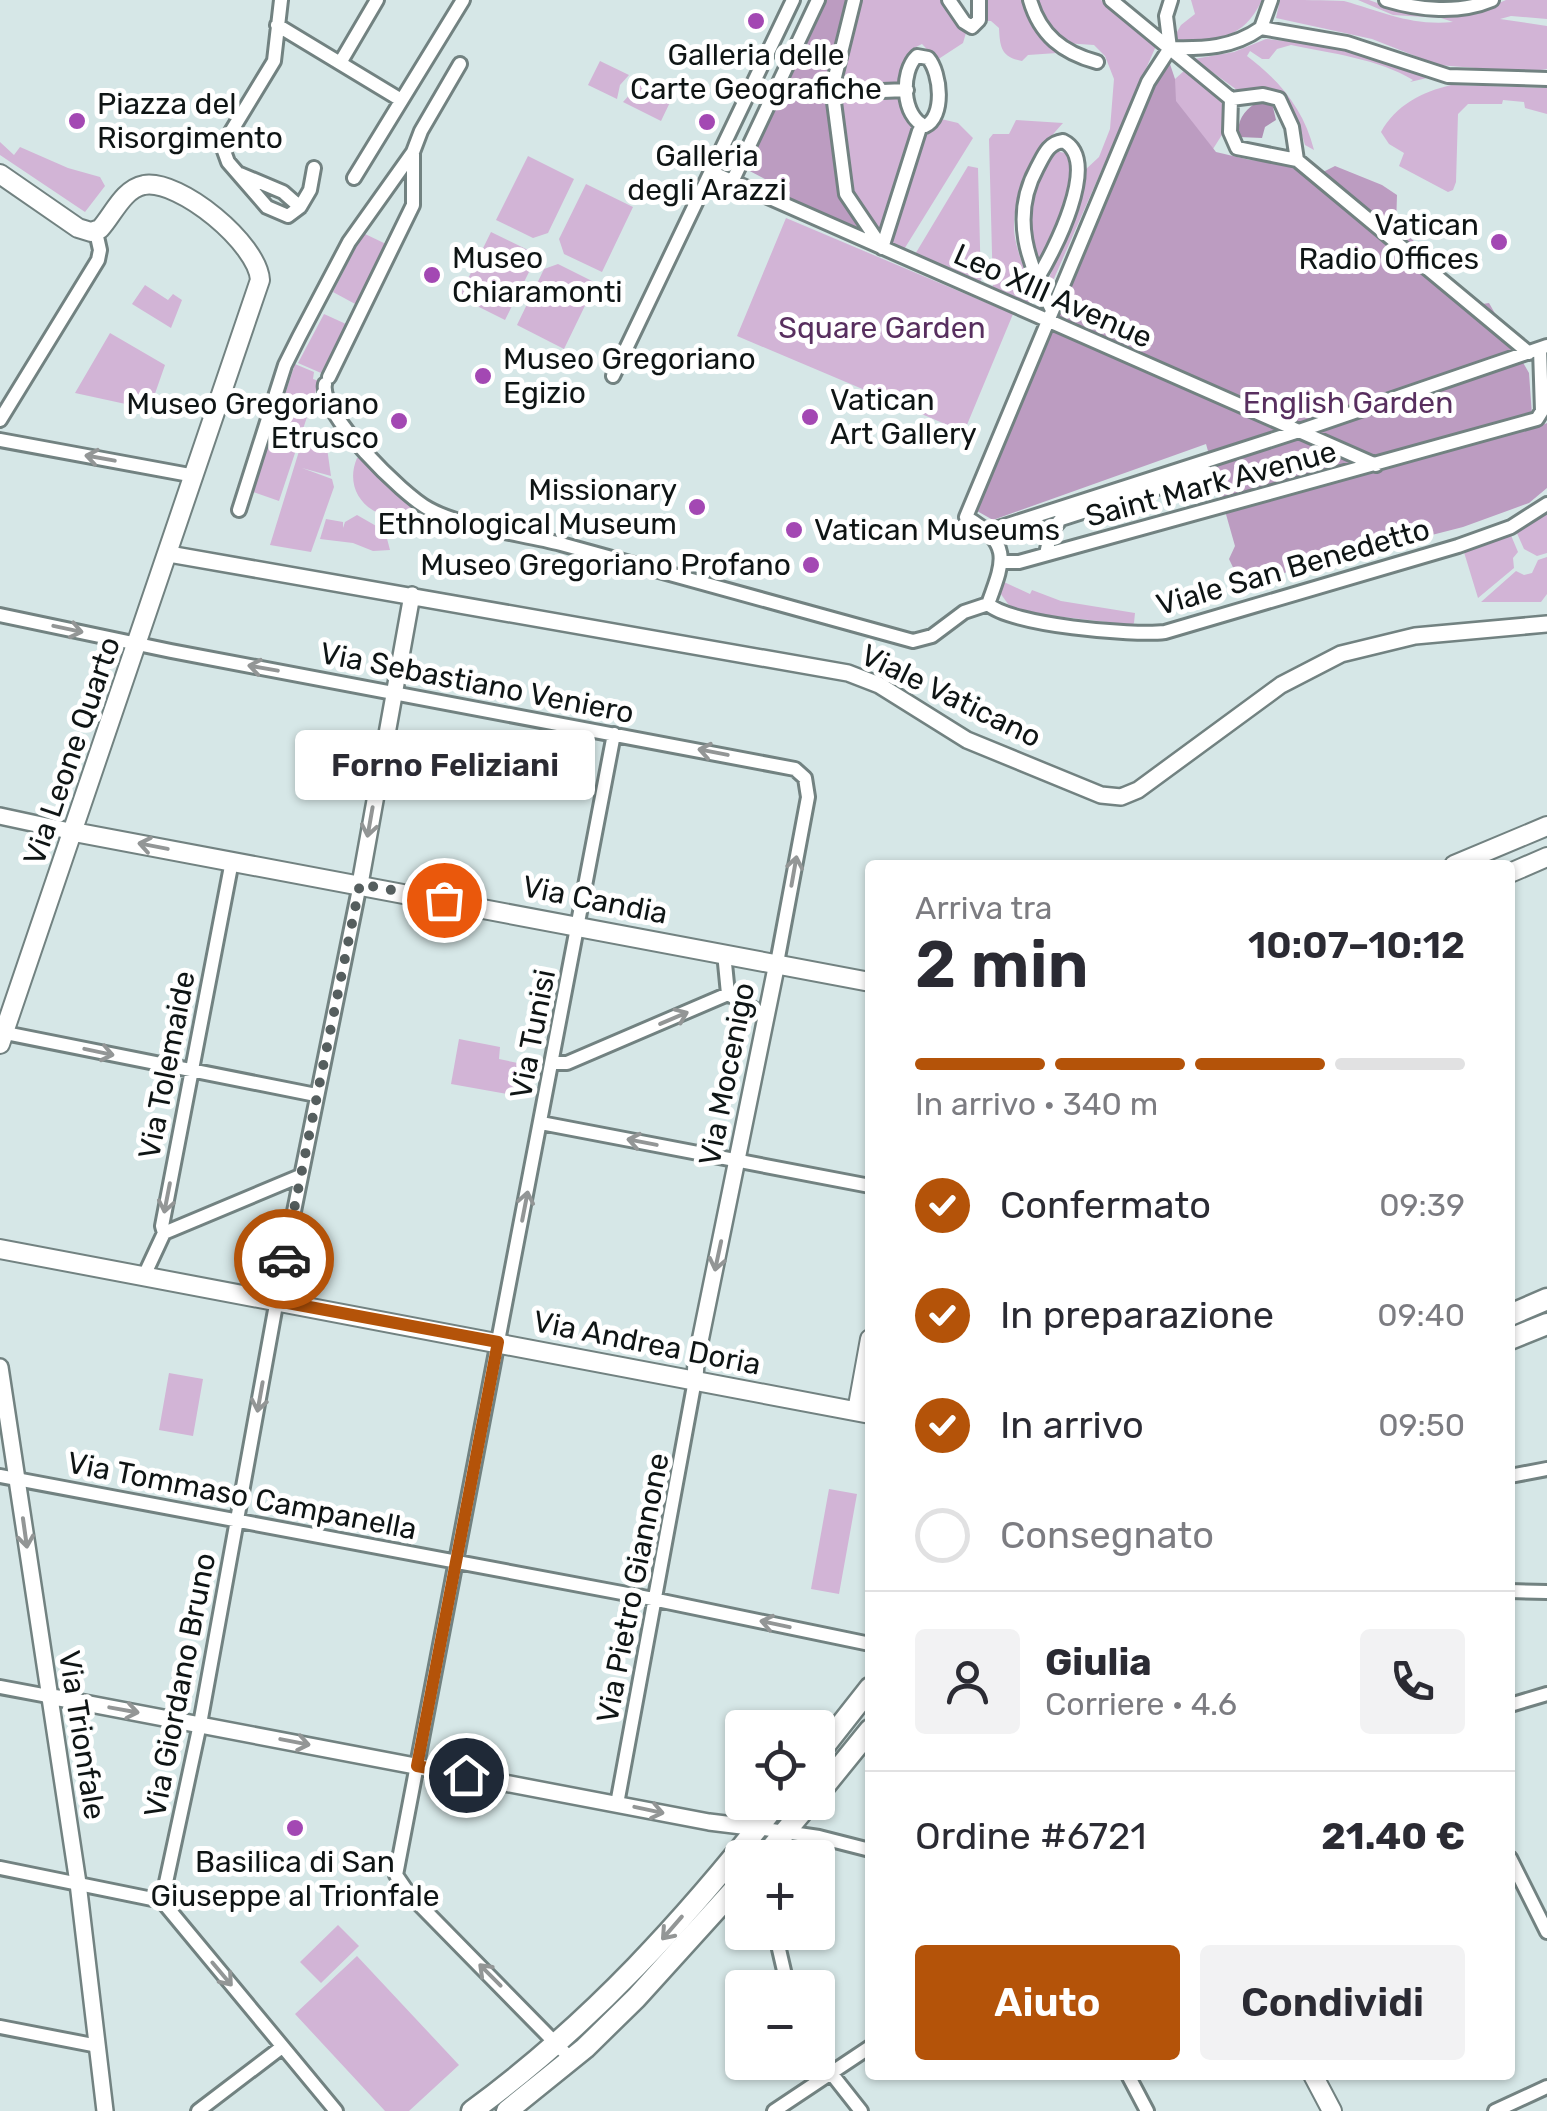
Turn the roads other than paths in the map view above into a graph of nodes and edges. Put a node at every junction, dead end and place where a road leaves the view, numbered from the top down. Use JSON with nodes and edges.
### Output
{"nodes":[{"id":1,"x":281,"y":0,"type":"edge"},
{"id":2,"x":377,"y":0,"type":"edge"},
{"id":3,"x":462,"y":0,"type":"edge"},
{"id":4,"x":792,"y":0,"type":"edge"},
{"id":5,"x":818,"y":0,"type":"edge"},
{"id":6,"x":854,"y":0,"type":"edge"},
{"id":7,"x":949,"y":0,"type":"edge"},
{"id":8,"x":979,"y":0,"type":"edge"},
{"id":9,"x":1030,"y":0,"type":"edge"},
{"id":10,"x":1111,"y":0,"type":"edge"},
{"id":11,"x":1171,"y":0,"type":"edge"},
{"id":12,"x":1272,"y":0,"type":"edge"},
{"id":13,"x":1386,"y":0,"type":"edge"},
{"id":14,"x":1492,"y":0,"type":"edge"},
{"id":15,"x":277,"y":25,"type":"junction"},
{"id":16,"x":1261,"y":28,"type":"junction"},
{"id":17,"x":1170,"y":48,"type":"junction"},
{"id":18,"x":1097,"y":62,"type":"dead end"},
{"id":19,"x":340,"y":63,"type":"junction"},
{"id":20,"x":460,"y":64,"type":"dead end"},
{"id":21,"x":1547,"y":79,"type":"edge"},
{"id":22,"x":907,"y":90,"type":"junction"},
{"id":23,"x":833,"y":93,"type":"junction"},
{"id":24,"x":1231,"y":99,"type":"junction"},
{"id":25,"x":402,"y":100,"type":"junction"},
{"id":26,"x":919,"y":131,"type":"dead end"},
{"id":27,"x":413,"y":152,"type":"junction"},
{"id":28,"x":1297,"y":160,"type":"junction"},
{"id":29,"x":314,"y":168,"type":"dead end"},
{"id":30,"x":711,"y":172,"type":"junction"},
{"id":31,"x":0,"y":174,"type":"edge"},
{"id":32,"x":240,"y":174,"type":"junction"},
{"id":33,"x":354,"y":178,"type":"dead end"},
{"id":34,"x":732,"y":182,"type":"junction"},
{"id":35,"x":300,"y":208,"type":"junction"},
{"id":36,"x":96,"y":232,"type":"junction"},
{"id":37,"x":882,"y":248,"type":"junction"},
{"id":38,"x":1039,"y":284,"type":"junction"},
{"id":39,"x":1030,"y":313,"type":"junction"},
{"id":40,"x":1049,"y":315,"type":"junction"},
{"id":41,"x":1539,"y":349,"type":"edge"},
{"id":42,"x":613,"y":376,"type":"dead end"},
{"id":43,"x":0,"y":420,"type":"edge"},
{"id":44,"x":1299,"y":431,"type":"junction"},
{"id":45,"x":0,"y":440,"type":"edge"},
{"id":46,"x":1376,"y":465,"type":"junction"},
{"id":47,"x":1207,"y":472,"type":"dead end"},
{"id":48,"x":195,"y":476,"type":"junction"},
{"id":49,"x":1547,"y":504,"type":"edge"},
{"id":50,"x":239,"y":510,"type":"dead end"},
{"id":51,"x":990,"y":531,"type":"junction"},
{"id":52,"x":169,"y":554,"type":"junction"},
{"id":53,"x":1046,"y":554,"type":"junction"},
{"id":54,"x":1002,"y":562,"type":"junction"},
{"id":55,"x":412,"y":595,"type":"junction"},
{"id":56,"x":988,"y":604,"type":"junction"},
{"id":57,"x":0,"y":615,"type":"edge"},
{"id":58,"x":1547,"y":624,"type":"edge"},
{"id":59,"x":137,"y":644,"type":"junction"},
{"id":60,"x":393,"y":692,"type":"junction"},
{"id":61,"x":614,"y":734,"type":"junction"},
{"id":62,"x":805,"y":778,"type":"joint"},
{"id":63,"x":0,"y":816,"type":"edge"},
{"id":64,"x":1547,"y":826,"type":"edge"},
{"id":65,"x":74,"y":832,"type":"junction"},
{"id":66,"x":1547,"y":858,"type":"edge"},
{"id":67,"x":1466,"y":860,"type":"edge"},
{"id":68,"x":232,"y":861,"type":"junction"},
{"id":69,"x":1515,"y":871,"type":"edge"},
{"id":70,"x":360,"y":884,"type":"junction"},
{"id":71,"x":578,"y":925,"type":"junction"},
{"id":72,"x":724,"y":953,"type":"junction"},
{"id":73,"x":777,"y":963,"type":"junction"},
{"id":74,"x":865,"y":981,"type":"edge"},
{"id":75,"x":728,"y":994,"type":"junction"},
{"id":76,"x":766,"y":1016,"type":"junction"},
{"id":77,"x":1,"y":1036,"type":"edge"},
{"id":78,"x":554,"y":1063,"type":"junction"},
{"id":79,"x":191,"y":1071,"type":"junction"},
{"id":80,"x":316,"y":1095,"type":"junction"},
{"id":81,"x":541,"y":1123,"type":"junction"},
{"id":82,"x":737,"y":1160,"type":"junction"},
{"id":83,"x":300,"y":1176,"type":"junction"},
{"id":84,"x":865,"y":1185,"type":"edge"},
{"id":85,"x":164,"y":1233,"type":"junction"},
{"id":86,"x":0,"y":1248,"type":"edge"},
{"id":87,"x":144,"y":1276,"type":"junction"},
{"id":88,"x":1547,"y":1299,"type":"edge"},
{"id":89,"x":277,"y":1301,"type":"junction"},
{"id":90,"x":1515,"y":1313,"type":"edge"},
{"id":91,"x":1547,"y":1324,"type":"edge"},
{"id":92,"x":1515,"y":1338,"type":"edge"},
{"id":93,"x":498,"y":1342,"type":"junction"},
{"id":94,"x":0,"y":1368,"type":"edge"},
{"id":95,"x":695,"y":1380,"type":"junction"},
{"id":96,"x":863,"y":1413,"type":"edge"},
{"id":97,"x":1547,"y":1469,"type":"edge"},
{"id":98,"x":1515,"y":1475,"type":"edge"},
{"id":99,"x":0,"y":1476,"type":"edge"},
{"id":100,"x":17,"y":1480,"type":"junction"},
{"id":101,"x":238,"y":1520,"type":"junction"},
{"id":102,"x":458,"y":1562,"type":"junction"},
{"id":103,"x":1515,"y":1591,"type":"edge"},
{"id":104,"x":1547,"y":1592,"type":"edge"},
{"id":105,"x":656,"y":1599,"type":"junction"},
{"id":106,"x":865,"y":1643,"type":"edge"},
{"id":107,"x":0,"y":1686,"type":"edge"},
{"id":108,"x":865,"y":1694,"type":"edge"},
{"id":109,"x":1547,"y":1694,"type":"edge"},
{"id":110,"x":48,"y":1696,"type":"junction"},
{"id":111,"x":1515,"y":1704,"type":"edge"},
{"id":112,"x":200,"y":1724,"type":"junction"},
{"id":113,"x":835,"y":1732,"type":"edge"},
{"id":114,"x":865,"y":1736,"type":"edge"},
{"id":115,"x":417,"y":1766,"type":"junction"},
{"id":116,"x":835,"y":1773,"type":"edge"},
{"id":117,"x":617,"y":1804,"type":"junction"},
{"id":118,"x":764,"y":1820,"type":"edge"},
{"id":119,"x":796,"y":1820,"type":"edge"},
{"id":120,"x":758,"y":1828,"type":"junction"},
{"id":121,"x":786,"y":1832,"type":"junction"},
{"id":122,"x":819,"y":1837,"type":"junction"},
{"id":123,"x":779,"y":1840,"type":"edge"},
{"id":124,"x":817,"y":1840,"type":"edge"},
{"id":125,"x":865,"y":1849,"type":"edge"},
{"id":126,"x":0,"y":1868,"type":"edge"},
{"id":127,"x":724,"y":1868,"type":"joint"},
{"id":128,"x":1515,"y":1868,"type":"edge"},
{"id":129,"x":78,"y":1883,"type":"junction"},
{"id":130,"x":725,"y":1901,"type":"edge"},
{"id":131,"x":162,"y":1902,"type":"junction"},
{"id":132,"x":1547,"y":1932,"type":"edge"},
{"id":133,"x":0,"y":2027,"type":"edge"},
{"id":134,"x":98,"y":2046,"type":"junction"},
{"id":135,"x":282,"y":2047,"type":"junction"},
{"id":136,"x":865,"y":2051,"type":"edge"},
{"id":137,"x":565,"y":2052,"type":"junction"},
{"id":138,"x":835,"y":2071,"type":"edge"},
{"id":139,"x":835,"y":2079,"type":"edge"},
{"id":140,"x":822,"y":2080,"type":"edge"},
{"id":141,"x":1131,"y":2080,"type":"edge"},
{"id":142,"x":1315,"y":2080,"type":"edge"},
{"id":143,"x":1547,"y":2088,"type":"edge"},
{"id":144,"x":105,"y":2111,"type":"edge"},
{"id":145,"x":198,"y":2111,"type":"edge"},
{"id":146,"x":336,"y":2111,"type":"edge"},
{"id":147,"x":472,"y":2111,"type":"edge"},
{"id":148,"x":507,"y":2111,"type":"edge"},
{"id":149,"x":774,"y":2111,"type":"edge"},
{"id":150,"x":862,"y":2111,"type":"edge"},
{"id":151,"x":1148,"y":2111,"type":"edge"},
{"id":152,"x":1332,"y":2111,"type":"edge"},
{"id":153,"x":1495,"y":2111,"type":"edge"}],
"edges":[{"from":1,"to":15,"type":"street"},
{"from":2,"to":19,"type":"street"},
{"from":3,"to":25,"type":"street"},
{"from":4,"to":30,"type":"street"},
{"from":5,"to":34,"type":"street"},
{"from":6,"to":23,"type":"street"},
{"from":7,"to":8,"type":"street"},
{"from":9,"to":18,"type":"street"},
{"from":10,"to":17,"type":"street"},
{"from":11,"to":17,"type":"street"},
{"from":12,"to":16,"type":"street"},
{"from":13,"to":14,"type":"street"},
{"from":15,"to":19,"type":"street"},
{"from":15,"to":32,"type":"street"},
{"from":16,"to":17,"type":"street"},
{"from":16,"to":21,"type":"street"},
{"from":17,"to":24,"type":"street"},
{"from":17,"to":40,"type":"street"},
{"from":19,"to":25,"type":"street"},
{"from":20,"to":27,"type":"street"},
{"from":22,"to":22,"type":"street"},
{"from":22,"to":23,"type":"street"},
{"from":23,"to":37,"type":"street"},
{"from":24,"to":28,"type":"street"},
{"from":24,"to":28,"type":"street"},
{"from":25,"to":33,"type":"street"},
{"from":26,"to":37,"type":"street"},
{"from":27,"to":50,"type":"street"},
{"from":27,"to":56,"type":"street"},
{"from":28,"to":41,"type":"street"},
{"from":29,"to":35,"type":"street"},
{"from":30,"to":34,"type":"street","name":"Leo XIII Avenue"},
{"from":30,"to":42,"type":"street"},
{"from":31,"to":36,"type":"main road"},
{"from":32,"to":35,"type":"street"},
{"from":32,"to":35,"type":"street"},
{"from":34,"to":37,"type":"street","name":"Leo XIII Avenue"},
{"from":36,"to":43,"type":"street"},
{"from":36,"to":48,"type":"main road","name":"Via Leone Quarto"},
{"from":37,"to":39,"type":"street","name":"Leo XIII Avenue"},
{"from":38,"to":38,"type":"street"},
{"from":38,"to":39,"type":"street"},
{"from":38,"to":40,"type":"street"},
{"from":39,"to":40,"type":"street","name":"Leo XIII Avenue"},
{"from":40,"to":44,"type":"street","name":"Leo XIII Avenue"},
{"from":40,"to":51,"type":"street"},
{"from":41,"to":44,"type":"street"},
{"from":41,"to":46,"type":"street","name":"Saint Mark Avenue"},
{"from":44,"to":46,"type":"street","name":"Leo XIII Avenue"},
{"from":44,"to":51,"type":"street"},
{"from":48,"to":45,"type":"street","one_way":true},
{"from":46,"to":53,"type":"street","name":"Saint Mark Avenue"},
{"from":47,"to":53,"type":"street"},
{"from":48,"to":52,"type":"main road","name":"Via Leone Quarto"},
{"from":49,"to":56,"type":"street","name":"Viale San Benedetto"},
{"from":51,"to":54,"type":"street"},
{"from":52,"to":55,"type":"street","name":"Viale Vaticano"},
{"from":52,"to":59,"type":"main road","name":"Via Leone Quarto"},
{"from":53,"to":54,"type":"street","name":"Saint Mark Avenue"},
{"from":54,"to":56,"type":"street"},
{"from":55,"to":58,"type":"street","name":"Viale Vaticano"},
{"from":55,"to":60,"type":"street"},
{"from":57,"to":59,"type":"street","name":"Via Sebastiano Veniero","one_way":true},
{"from":60,"to":59,"type":"street","name":"Via Sebastiano Veniero","one_way":true},
{"from":59,"to":65,"type":"main road","name":"Via Leone Quarto"},
{"from":60,"to":61,"type":"street","name":"Via Sebastiano Veniero"},
{"from":60,"to":70,"type":"street","one_way":true},
{"from":62,"to":61,"type":"street","name":"Via Sebastiano Veniero","one_way":true},
{"from":61,"to":71,"type":"street","name":"Via Tunisi"},
{"from":73,"to":62,"type":"street","name":"Via Mocenigo","one_way":true},
{"from":63,"to":65,"type":"street"},
{"from":64,"to":67,"type":"main road"},
{"from":68,"to":65,"type":"main road","name":"Via Candia","one_way":true},
{"from":65,"to":77,"type":"main road","name":"Via Leone Quarto"},
{"from":66,"to":69,"type":"main road"},
{"from":68,"to":70,"type":"main road","name":"Via Candia"},
{"from":68,"to":79,"type":"street","name":"Via Tolemaide"},
{"from":70,"to":71,"type":"main road","name":"Via Candia"},
{"from":70,"to":80,"type":"street","name":"Via Giordano Bruno"},
{"from":71,"to":72,"type":"main road","name":"Via Candia"},
{"from":71,"to":78,"type":"street","name":"Via Tunisi"},
{"from":72,"to":73,"type":"main road","name":"Via Candia"},
{"from":72,"to":75,"type":"street"},
{"from":73,"to":74,"type":"main road","name":"Via Candia"},
{"from":73,"to":76,"type":"street","name":"Via Mocenigo"},
{"from":75,"to":76,"type":"street"},
{"from":78,"to":75,"type":"street","one_way":true},
{"from":76,"to":82,"type":"street","name":"Via Mocenigo"},
{"from":77,"to":79,"type":"street","one_way":true},
{"from":78,"to":81,"type":"street","name":"Via Tunisi"},
{"from":79,"to":80,"type":"street"},
{"from":79,"to":85,"type":"street","name":"Via Tolemaide","one_way":true},
{"from":80,"to":83,"type":"street","name":"Via Giordano Bruno"},
{"from":82,"to":81,"type":"street","one_way":true},
{"from":93,"to":81,"type":"street","name":"Via Tunisi","one_way":true},
{"from":82,"to":84,"type":"street"},
{"from":82,"to":95,"type":"street","name":"Via Mocenigo","one_way":true},
{"from":83,"to":85,"type":"street"},
{"from":83,"to":89,"type":"street","name":"Via Giordano Bruno"},
{"from":85,"to":87,"type":"street","name":"Via Tolemaide"},
{"from":86,"to":87,"type":"main road","name":"Via Andrea Doria"},
{"from":87,"to":89,"type":"main road","name":"Via Andrea Doria"},
{"from":88,"to":90,"type":"main road"},
{"from":89,"to":93,"type":"main road","name":"Via Andrea Doria"},
{"from":89,"to":101,"type":"street","name":"Via Giordano Bruno","one_way":true},
{"from":91,"to":92,"type":"main road"},
{"from":93,"to":95,"type":"main road","name":"Via Andrea Doria"},
{"from":93,"to":102,"type":"street","name":"Via Tunisi"},
{"from":94,"to":100,"type":"street","name":"Via Trionfale"},
{"from":95,"to":96,"type":"main road","name":"Via Andrea Doria"},
{"from":95,"to":105,"type":"street","name":"Via Pietro Giannone"},
{"from":97,"to":98,"type":"street"},
{"from":99,"to":100,"type":"street","name":"Via Tommaso Campanella"},
{"from":100,"to":101,"type":"street","name":"Via Tommaso Campanella"},
{"from":100,"to":110,"type":"street","name":"Via Trionfale","one_way":true},
{"from":101,"to":102,"type":"street","name":"Via Tommaso Campanella"},
{"from":101,"to":112,"type":"street","name":"Via Giordano Bruno"},
{"from":102,"to":105,"type":"street","name":"Via Tommaso Campanella"},
{"from":102,"to":115,"type":"street","name":"Via Tunisi"},
{"from":103,"to":104,"type":"street"},
{"from":106,"to":105,"type":"street","name":"Via Tommaso Campanella","one_way":true},
{"from":105,"to":117,"type":"street","name":"Via Pietro Giannone"},
{"from":107,"to":110,"type":"street"},
{"from":108,"to":113,"type":"main road"},
{"from":109,"to":111,"type":"street"},
{"from":110,"to":112,"type":"street","one_way":true},
{"from":110,"to":129,"type":"street","name":"Via Trionfale"},
{"from":112,"to":115,"type":"street","one_way":true},
{"from":112,"to":131,"type":"street","name":"Via Giordano Bruno"},
{"from":114,"to":116,"type":"main road"},
{"from":115,"to":117,"type":"street"},
{"from":137,"to":115,"type":"street","name":"Via Tunisi","one_way":true},
{"from":117,"to":120,"type":"street","one_way":true},
{"from":118,"to":120,"type":"main road"},
{"from":119,"to":121,"type":"main road"},
{"from":120,"to":121,"type":"street"},
{"from":120,"to":127,"type":"main road"},
{"from":121,"to":122,"type":"street"},
{"from":121,"to":123,"type":"main road"},
{"from":122,"to":124,"type":"street"},
{"from":122,"to":125,"type":"street"},
{"from":126,"to":129,"type":"street"},
{"from":127,"to":137,"type":"main road","one_way":true},
{"from":128,"to":132,"type":"street"},
{"from":129,"to":131,"type":"street"},
{"from":129,"to":134,"type":"street","name":"Via Trionfale"},
{"from":130,"to":137,"type":"main road"},
{"from":131,"to":135,"type":"street","one_way":true},
{"from":133,"to":134,"type":"street"},
{"from":134,"to":144,"type":"street","name":"Via Trionfale"},
{"from":135,"to":145,"type":"street"},
{"from":135,"to":146,"type":"street"},
{"from":136,"to":138,"type":"street"},
{"from":137,"to":147,"type":"main road"},
{"from":137,"to":148,"type":"main road"},
{"from":139,"to":150,"type":"street"},
{"from":140,"to":149,"type":"street"},
{"from":141,"to":151,"type":"street"},
{"from":142,"to":152,"type":"main road"},
{"from":143,"to":153,"type":"street"}]}
